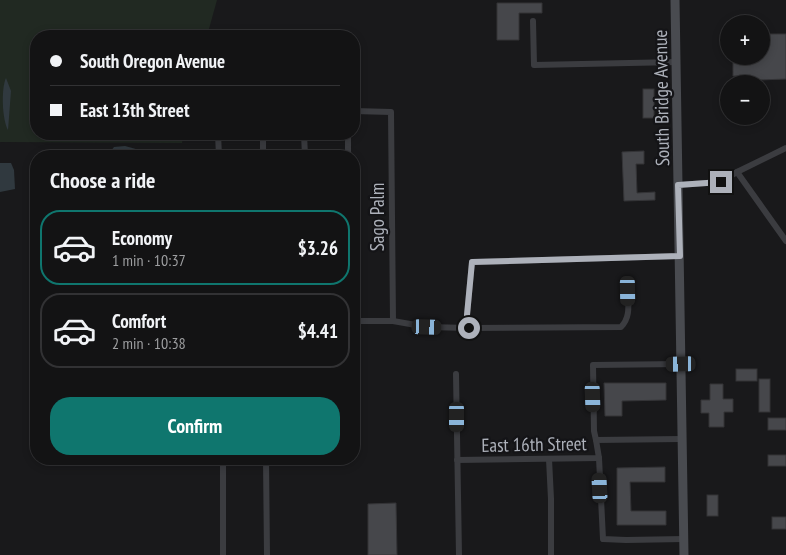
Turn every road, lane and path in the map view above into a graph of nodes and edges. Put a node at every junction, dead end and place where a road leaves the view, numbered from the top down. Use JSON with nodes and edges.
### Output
{"nodes":[{"id":1,"x":675,"y":0,"type":"edge"},
{"id":2,"x":533,"y":21,"type":"dead end"},
{"id":3,"x":677,"y":62,"type":"junction"},
{"id":4,"x":360,"y":111,"type":"edge"},
{"id":5,"x":786,"y":148,"type":"edge"},
{"id":6,"x":737,"y":172,"type":"junction"},
{"id":7,"x":678,"y":185,"type":"junction"},
{"id":8,"x":786,"y":241,"type":"edge"},
{"id":9,"x":680,"y":256,"type":"junction"},
{"id":10,"x":628,"y":291,"type":"dead end"},
{"id":11,"x":360,"y":321,"type":"edge"},
{"id":12,"x":393,"y":321,"type":"junction"},
{"id":13,"x":469,"y":328,"type":"junction"},
{"id":14,"x":681,"y":364,"type":"junction"},
{"id":15,"x":456,"y":374,"type":"dead end"},
{"id":16,"x":681,"y":438,"type":"junction"},
{"id":17,"x":596,"y":440,"type":"junction"},
{"id":18,"x":599,"y":458,"type":"junction"},
{"id":19,"x":549,"y":459,"type":"junction"},
{"id":20,"x":457,"y":460,"type":"junction"},
{"id":21,"x":223,"y":465,"type":"edge"},
{"id":22,"x":266,"y":465,"type":"edge"},
{"id":23,"x":684,"y":539,"type":"junction"},
{"id":24,"x":224,"y":555,"type":"edge"},
{"id":25,"x":267,"y":555,"type":"edge"},
{"id":26,"x":459,"y":555,"type":"edge"},
{"id":27,"x":552,"y":555,"type":"edge"},
{"id":28,"x":684,"y":555,"type":"edge"}],
"edges":[{"from":1,"to":3,"type":"street","name":"South Bridge Avenue"},
{"from":2,"to":3,"type":"street"},
{"from":3,"to":7,"type":"street","name":"South Bridge Avenue"},
{"from":4,"to":12,"type":"street","name":"Sago Palm"},
{"from":5,"to":6,"type":"street"},
{"from":6,"to":7,"type":"street"},
{"from":6,"to":8,"type":"street"},
{"from":7,"to":9,"type":"street","name":"South Bridge Avenue"},
{"from":9,"to":13,"type":"street"},
{"from":9,"to":14,"type":"street","name":"South Bridge Avenue"},
{"from":10,"to":13,"type":"street"},
{"from":11,"to":12,"type":"street"},
{"from":12,"to":13,"type":"street"},
{"from":14,"to":16,"type":"street","name":"South Bridge Avenue"},
{"from":14,"to":17,"type":"street"},
{"from":15,"to":20,"type":"street"},
{"from":16,"to":17,"type":"street","name":"East 16th Street"},
{"from":16,"to":23,"type":"street","name":"South Bridge Avenue"},
{"from":17,"to":18,"type":"street","name":"East 16th Street"},
{"from":18,"to":19,"type":"street","name":"East 16th Street"},
{"from":18,"to":23,"type":"street"},
{"from":19,"to":20,"type":"street","name":"East 16th Street"},
{"from":19,"to":27,"type":"street"},
{"from":20,"to":26,"type":"street"},
{"from":21,"to":24,"type":"street"},
{"from":22,"to":25,"type":"street"},
{"from":23,"to":28,"type":"street","name":"South Bridge Avenue"}]}
